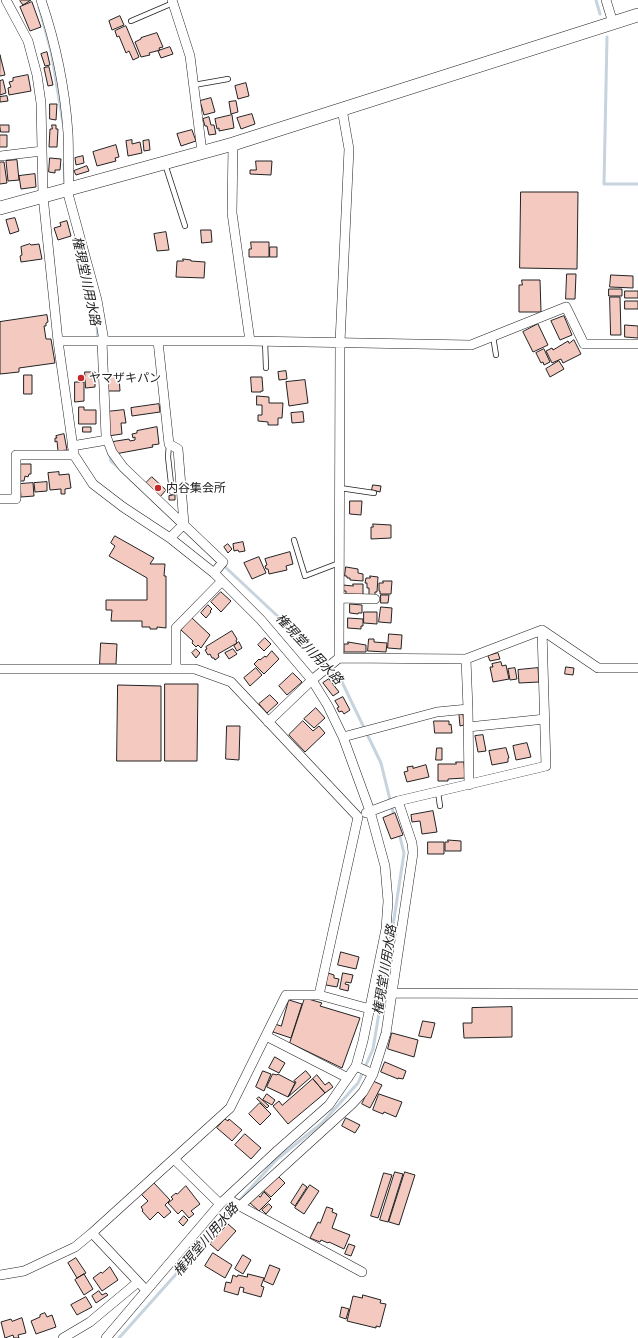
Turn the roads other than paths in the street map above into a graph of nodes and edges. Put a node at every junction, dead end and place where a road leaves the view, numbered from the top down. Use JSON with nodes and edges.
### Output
{"nodes":[{"id":1,"x":6,"y":0,"type":"edge"},
{"id":2,"x":41,"y":0,"type":"edge"},
{"id":3,"x":606,"y":0,"type":"edge"},
{"id":4,"x":173,"y":2,"type":"edge"},
{"id":5,"x":638,"y":16,"type":"edge"},
{"id":6,"x":131,"y":20,"type":"dead end"},
{"id":7,"x":613,"y":23,"type":"junction"},
{"id":8,"x":228,"y":79,"type":"dead end"},
{"id":9,"x":194,"y":85,"type":"junction"},
{"id":10,"x":342,"y":109,"type":"junction"},
{"id":11,"x":233,"y":144,"type":"junction"},
{"id":12,"x":42,"y":151,"type":"junction"},
{"id":13,"x":202,"y":152,"type":"junction"},
{"id":14,"x":0,"y":156,"type":"edge"},
{"id":15,"x":164,"y":163,"type":"junction"},
{"id":16,"x":65,"y":190,"type":"junction"},
{"id":17,"x":43,"y":196,"type":"junction"},
{"id":18,"x":0,"y":208,"type":"edge"},
{"id":19,"x":185,"y":226,"type":"dead end"},
{"id":20,"x":493,"y":336,"type":"junction"},
{"id":21,"x":58,"y":341,"type":"junction"},
{"id":22,"x":103,"y":341,"type":"junction"},
{"id":23,"x":250,"y":341,"type":"junction"},
{"id":24,"x":265,"y":341,"type":"junction"},
{"id":25,"x":158,"y":342,"type":"junction"},
{"id":26,"x":340,"y":342,"type":"junction"},
{"id":27,"x":638,"y":344,"type":"edge"},
{"id":28,"x":496,"y":355,"type":"dead end"},
{"id":29,"x":266,"y":368,"type":"dead end"},
{"id":30,"x":107,"y":440,"type":"junction"},
{"id":31,"x":168,"y":444,"type":"junction"},
{"id":32,"x":73,"y":451,"type":"junction"},
{"id":33,"x":340,"y":488,"type":"junction"},
{"id":34,"x":172,"y":492,"type":"dead end"},
{"id":35,"x":374,"y":493,"type":"dead end"},
{"id":36,"x":0,"y":500,"type":"edge"},
{"id":37,"x":184,"y":524,"type":"junction"},
{"id":38,"x":170,"y":538,"type":"junction"},
{"id":39,"x":294,"y":540,"type":"dead end"},
{"id":40,"x":339,"y":563,"type":"junction"},
{"id":41,"x":214,"y":573,"type":"junction"},
{"id":42,"x":222,"y":581,"type":"junction"},
{"id":43,"x":339,"y":598,"type":"junction"},
{"id":44,"x":375,"y":599,"type":"dead end"},
{"id":45,"x":542,"y":630,"type":"junction"},
{"id":46,"x":339,"y":658,"type":"junction"},
{"id":47,"x":466,"y":659,"type":"junction"},
{"id":48,"x":638,"y":668,"type":"edge"},
{"id":49,"x":0,"y":669,"type":"edge"},
{"id":50,"x":176,"y":669,"type":"junction"},
{"id":51,"x":312,"y":680,"type":"junction"},
{"id":52,"x":468,"y":709,"type":"junction"},
{"id":53,"x":545,"y":719,"type":"junction"},
{"id":54,"x":268,"y":722,"type":"junction"},
{"id":55,"x":468,"y":727,"type":"junction"},
{"id":56,"x":343,"y":737,"type":"junction"},
{"id":57,"x":469,"y":785,"type":"junction"},
{"id":58,"x":438,"y":792,"type":"junction"},
{"id":59,"x":398,"y":801,"type":"junction"},
{"id":60,"x":440,"y":806,"type":"dead end"},
{"id":61,"x":370,"y":811,"type":"junction"},
{"id":62,"x":358,"y":817,"type":"junction"},
{"id":63,"x":373,"y":993,"type":"junction"},
{"id":64,"x":392,"y":993,"type":"junction"},
{"id":65,"x":638,"y":994,"type":"edge"},
{"id":66,"x":318,"y":995,"type":"junction"},
{"id":67,"x":370,"y":1009,"type":"junction"},
{"id":68,"x":266,"y":1036,"type":"junction"},
{"id":69,"x":356,"y":1066,"type":"junction"},
{"id":70,"x":373,"y":1074,"type":"junction"},
{"id":71,"x":348,"y":1078,"type":"junction"},
{"id":72,"x":174,"y":1159,"type":"junction"},
{"id":73,"x":224,"y":1201,"type":"junction"},
{"id":74,"x":240,"y":1206,"type":"junction"},
{"id":75,"x":92,"y":1233,"type":"junction"},
{"id":76,"x":362,"y":1272,"type":"dead end"},
{"id":77,"x":0,"y":1275,"type":"edge"},
{"id":78,"x":138,"y":1282,"type":"junction"},
{"id":79,"x":146,"y":1291,"type":"junction"},
{"id":80,"x":63,"y":1338,"type":"edge"},
{"id":81,"x":106,"y":1338,"type":"edge"}],
"edges":[{"from":1,"to":12,"type":"street"},
{"from":2,"to":16,"type":"street"},
{"from":3,"to":7,"type":"street"},
{"from":4,"to":6,"type":"lane"},
{"from":4,"to":9,"type":"street"},
{"from":5,"to":7,"type":"street"},
{"from":7,"to":10,"type":"street"},
{"from":8,"to":9,"type":"lane"},
{"from":9,"to":13,"type":"street"},
{"from":10,"to":11,"type":"street"},
{"from":10,"to":26,"type":"street"},
{"from":11,"to":13,"type":"street"},
{"from":11,"to":23,"type":"street"},
{"from":12,"to":14,"type":"street"},
{"from":12,"to":17,"type":"street"},
{"from":13,"to":15,"type":"street"},
{"from":15,"to":16,"type":"street"},
{"from":15,"to":19,"type":"lane"},
{"from":16,"to":17,"type":"street"},
{"from":16,"to":22,"type":"street"},
{"from":17,"to":18,"type":"street"},
{"from":17,"to":21,"type":"street"},
{"from":20,"to":26,"type":"street"},
{"from":20,"to":27,"type":"street"},
{"from":20,"to":28,"type":"lane"},
{"from":21,"to":22,"type":"street"},
{"from":21,"to":32,"type":"street"},
{"from":22,"to":25,"type":"street"},
{"from":22,"to":30,"type":"street"},
{"from":23,"to":24,"type":"street"},
{"from":23,"to":25,"type":"street"},
{"from":24,"to":26,"type":"street"},
{"from":24,"to":29,"type":"lane"},
{"from":25,"to":31,"type":"street"},
{"from":26,"to":33,"type":"street"},
{"from":30,"to":32,"type":"street"},
{"from":30,"to":37,"type":"street"},
{"from":31,"to":34,"type":"lane"},
{"from":31,"to":37,"type":"street"},
{"from":32,"to":36,"type":"street"},
{"from":32,"to":38,"type":"street"},
{"from":33,"to":35,"type":"lane"},
{"from":33,"to":40,"type":"street"},
{"from":37,"to":38,"type":"street"},
{"from":37,"to":41,"type":"street"},
{"from":38,"to":41,"type":"street"},
{"from":39,"to":40,"type":"lane"},
{"from":40,"to":43,"type":"street"},
{"from":41,"to":42,"type":"street"},
{"from":42,"to":50,"type":"street"},
{"from":42,"to":51,"type":"street"},
{"from":43,"to":44,"type":"street"},
{"from":43,"to":46,"type":"street"},
{"from":45,"to":47,"type":"street"},
{"from":45,"to":48,"type":"street"},
{"from":45,"to":53,"type":"street"},
{"from":46,"to":47,"type":"street"},
{"from":46,"to":51,"type":"street"},
{"from":47,"to":52,"type":"street"},
{"from":49,"to":50,"type":"street"},
{"from":50,"to":54,"type":"street"},
{"from":51,"to":54,"type":"street"},
{"from":51,"to":56,"type":"street"},
{"from":52,"to":55,"type":"street"},
{"from":52,"to":56,"type":"street"},
{"from":53,"to":55,"type":"street"},
{"from":53,"to":57,"type":"street"},
{"from":54,"to":62,"type":"street"},
{"from":55,"to":57,"type":"street"},
{"from":56,"to":61,"type":"street"},
{"from":57,"to":58,"type":"street"},
{"from":58,"to":59,"type":"street"},
{"from":58,"to":60,"type":"lane"},
{"from":59,"to":61,"type":"street"},
{"from":59,"to":64,"type":"street"},
{"from":61,"to":62,"type":"street"},
{"from":61,"to":63,"type":"street"},
{"from":62,"to":66,"type":"street"},
{"from":63,"to":64,"type":"street"},
{"from":63,"to":67,"type":"street"},
{"from":64,"to":65,"type":"street"},
{"from":64,"to":70,"type":"street"},
{"from":66,"to":67,"type":"street"},
{"from":66,"to":68,"type":"street"},
{"from":67,"to":69,"type":"street"},
{"from":68,"to":71,"type":"street"},
{"from":68,"to":72,"type":"street"},
{"from":69,"to":70,"type":"street"},
{"from":69,"to":71,"type":"street"},
{"from":70,"to":74,"type":"street"},
{"from":71,"to":73,"type":"street"},
{"from":72,"to":73,"type":"street"},
{"from":72,"to":75,"type":"street"},
{"from":73,"to":74,"type":"street"},
{"from":73,"to":79,"type":"street"},
{"from":74,"to":76,"type":"street"},
{"from":75,"to":77,"type":"street"},
{"from":75,"to":78,"type":"street"},
{"from":78,"to":79,"type":"street"},
{"from":78,"to":80,"type":"street"},
{"from":79,"to":81,"type":"street"}]}
